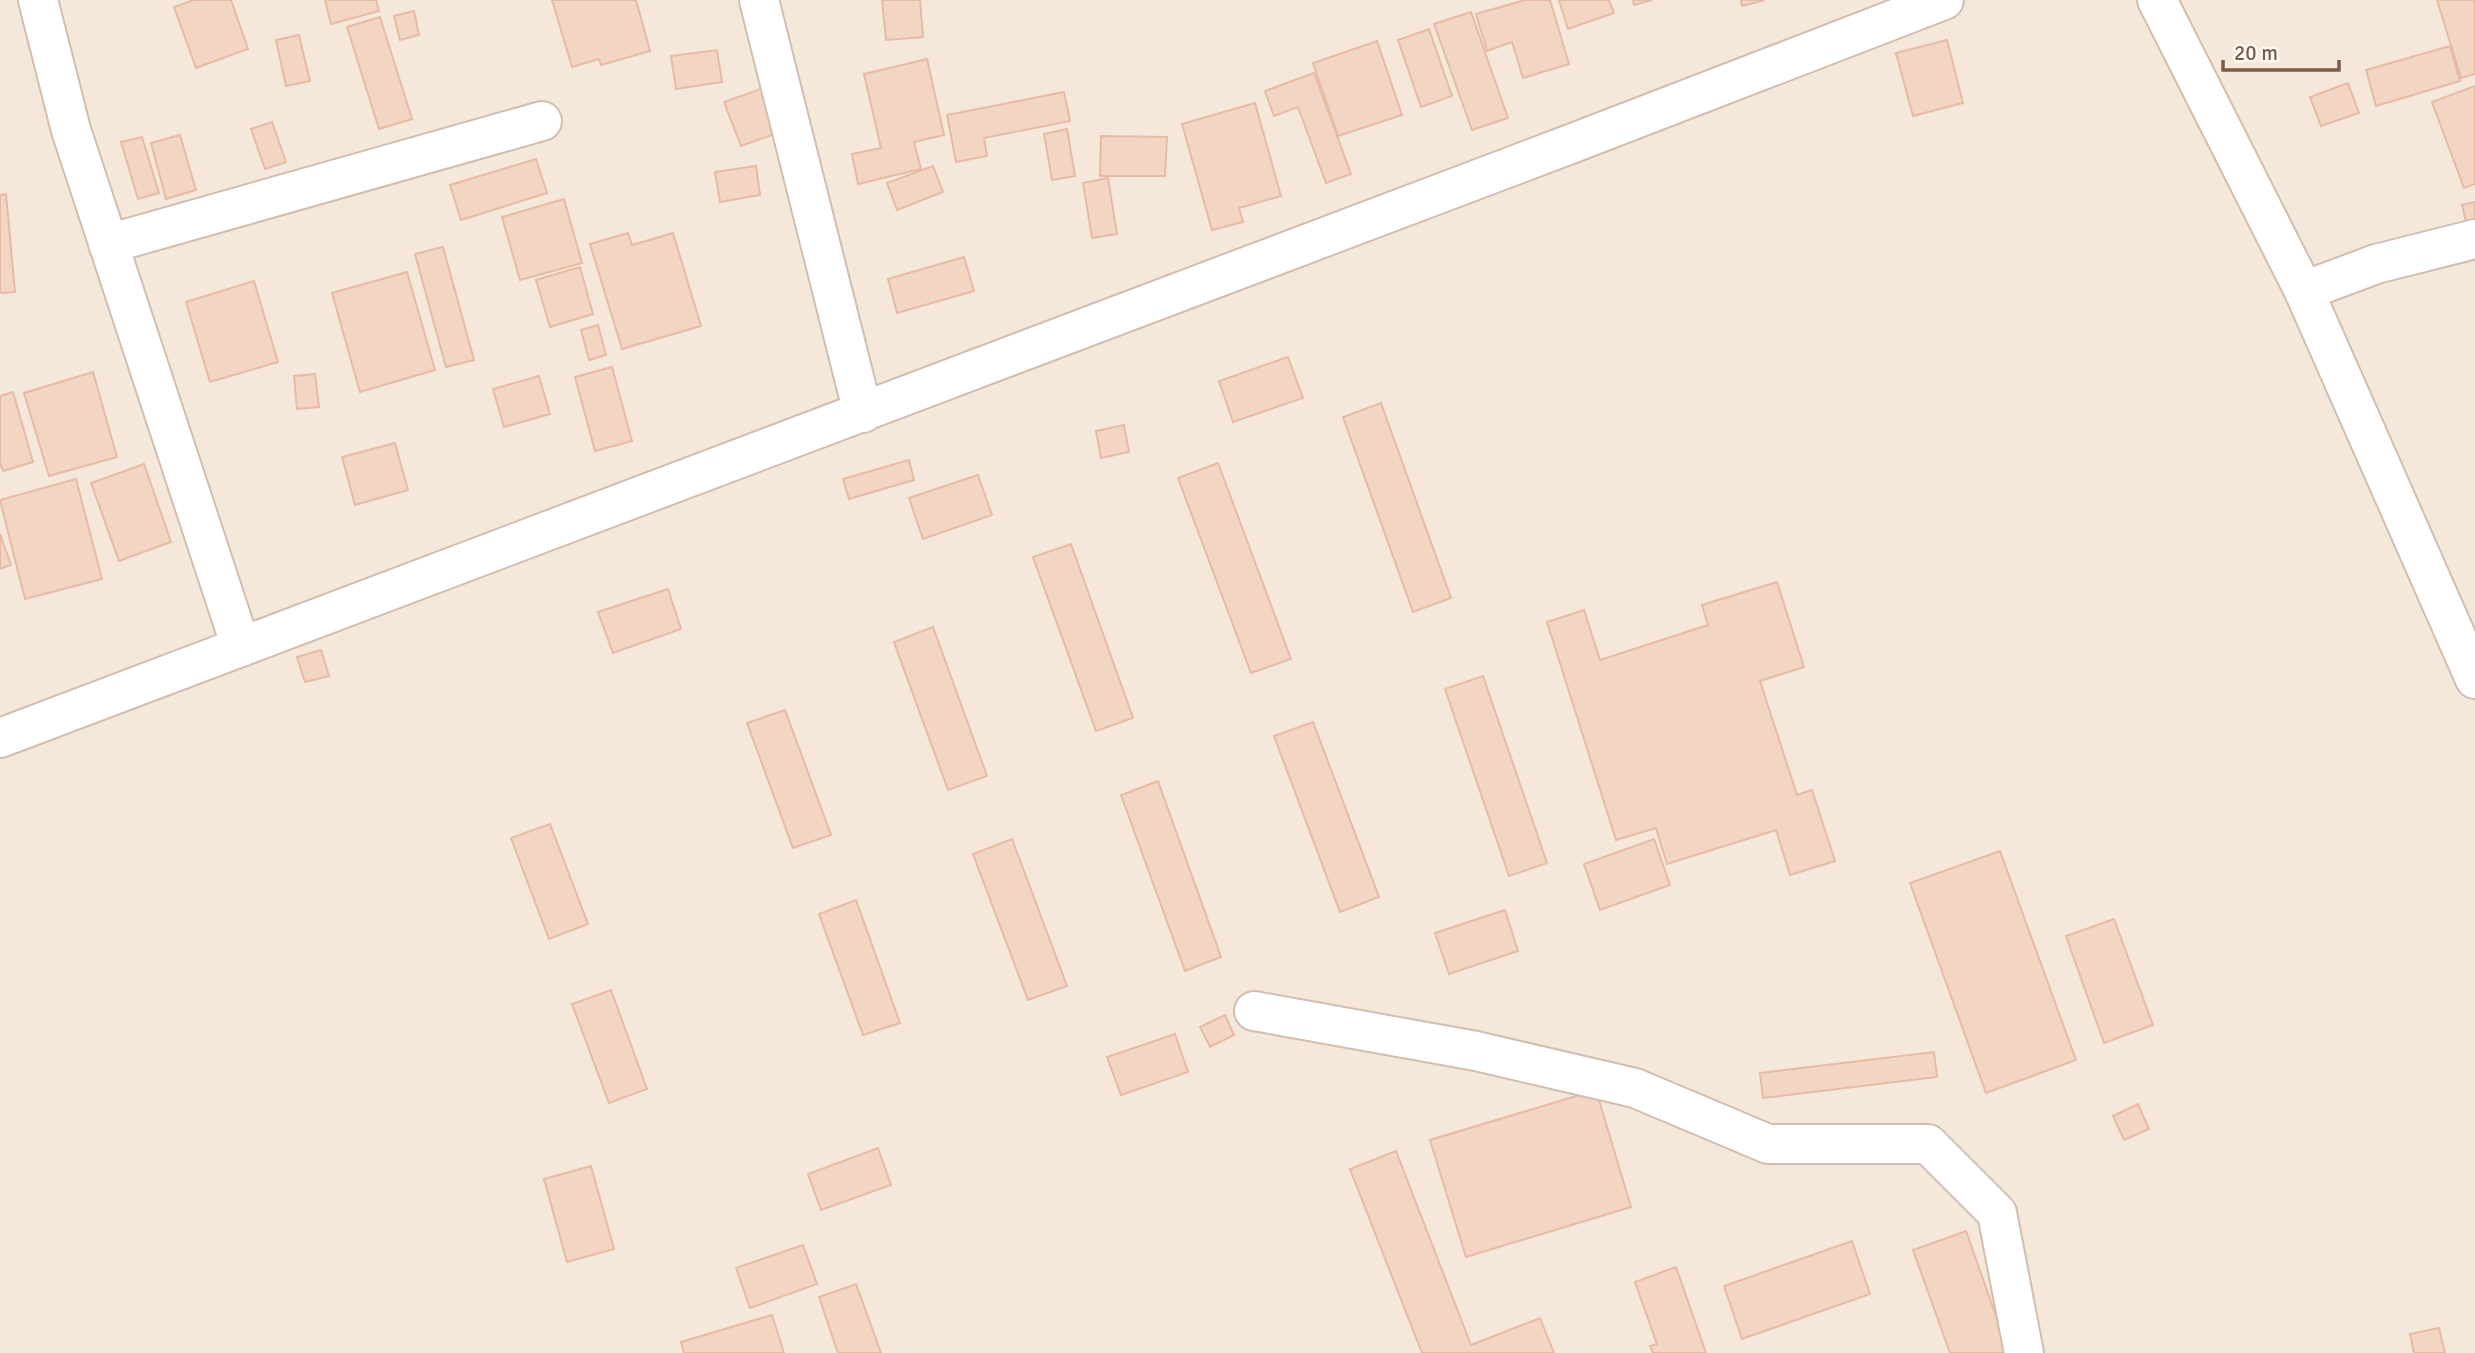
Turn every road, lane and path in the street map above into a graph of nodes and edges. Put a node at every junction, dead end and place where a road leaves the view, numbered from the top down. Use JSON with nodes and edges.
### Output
{"nodes":[{"id":1,"x":38,"y":0,"type":"edge"},
{"id":2,"x":759,"y":0,"type":"edge"},
{"id":3,"x":1944,"y":0,"type":"edge"},
{"id":4,"x":2157,"y":0,"type":"edge"},
{"id":5,"x":542,"y":121,"type":"dead end"},
{"id":6,"x":2475,"y":239,"type":"edge"},
{"id":7,"x":108,"y":244,"type":"junction"},
{"id":8,"x":2304,"y":291,"type":"junction"},
{"id":9,"x":863,"y":412,"type":"junction"},
{"id":10,"x":241,"y":647,"type":"junction"},
{"id":11,"x":2475,"y":679,"type":"edge"},
{"id":12,"x":0,"y":738,"type":"edge"},
{"id":13,"x":1254,"y":1011,"type":"dead end"},
{"id":14,"x":2024,"y":1353,"type":"edge"}],
"edges":[{"from":1,"to":7,"type":"street"},
{"from":2,"to":9,"type":"street"},
{"from":3,"to":9,"type":"street"},
{"from":4,"to":8,"type":"street"},
{"from":5,"to":7,"type":"street"},
{"from":6,"to":8,"type":"street"},
{"from":7,"to":10,"type":"street"},
{"from":8,"to":11,"type":"street"},
{"from":9,"to":10,"type":"street"},
{"from":10,"to":12,"type":"street"},
{"from":13,"to":14,"type":"street"}]}
